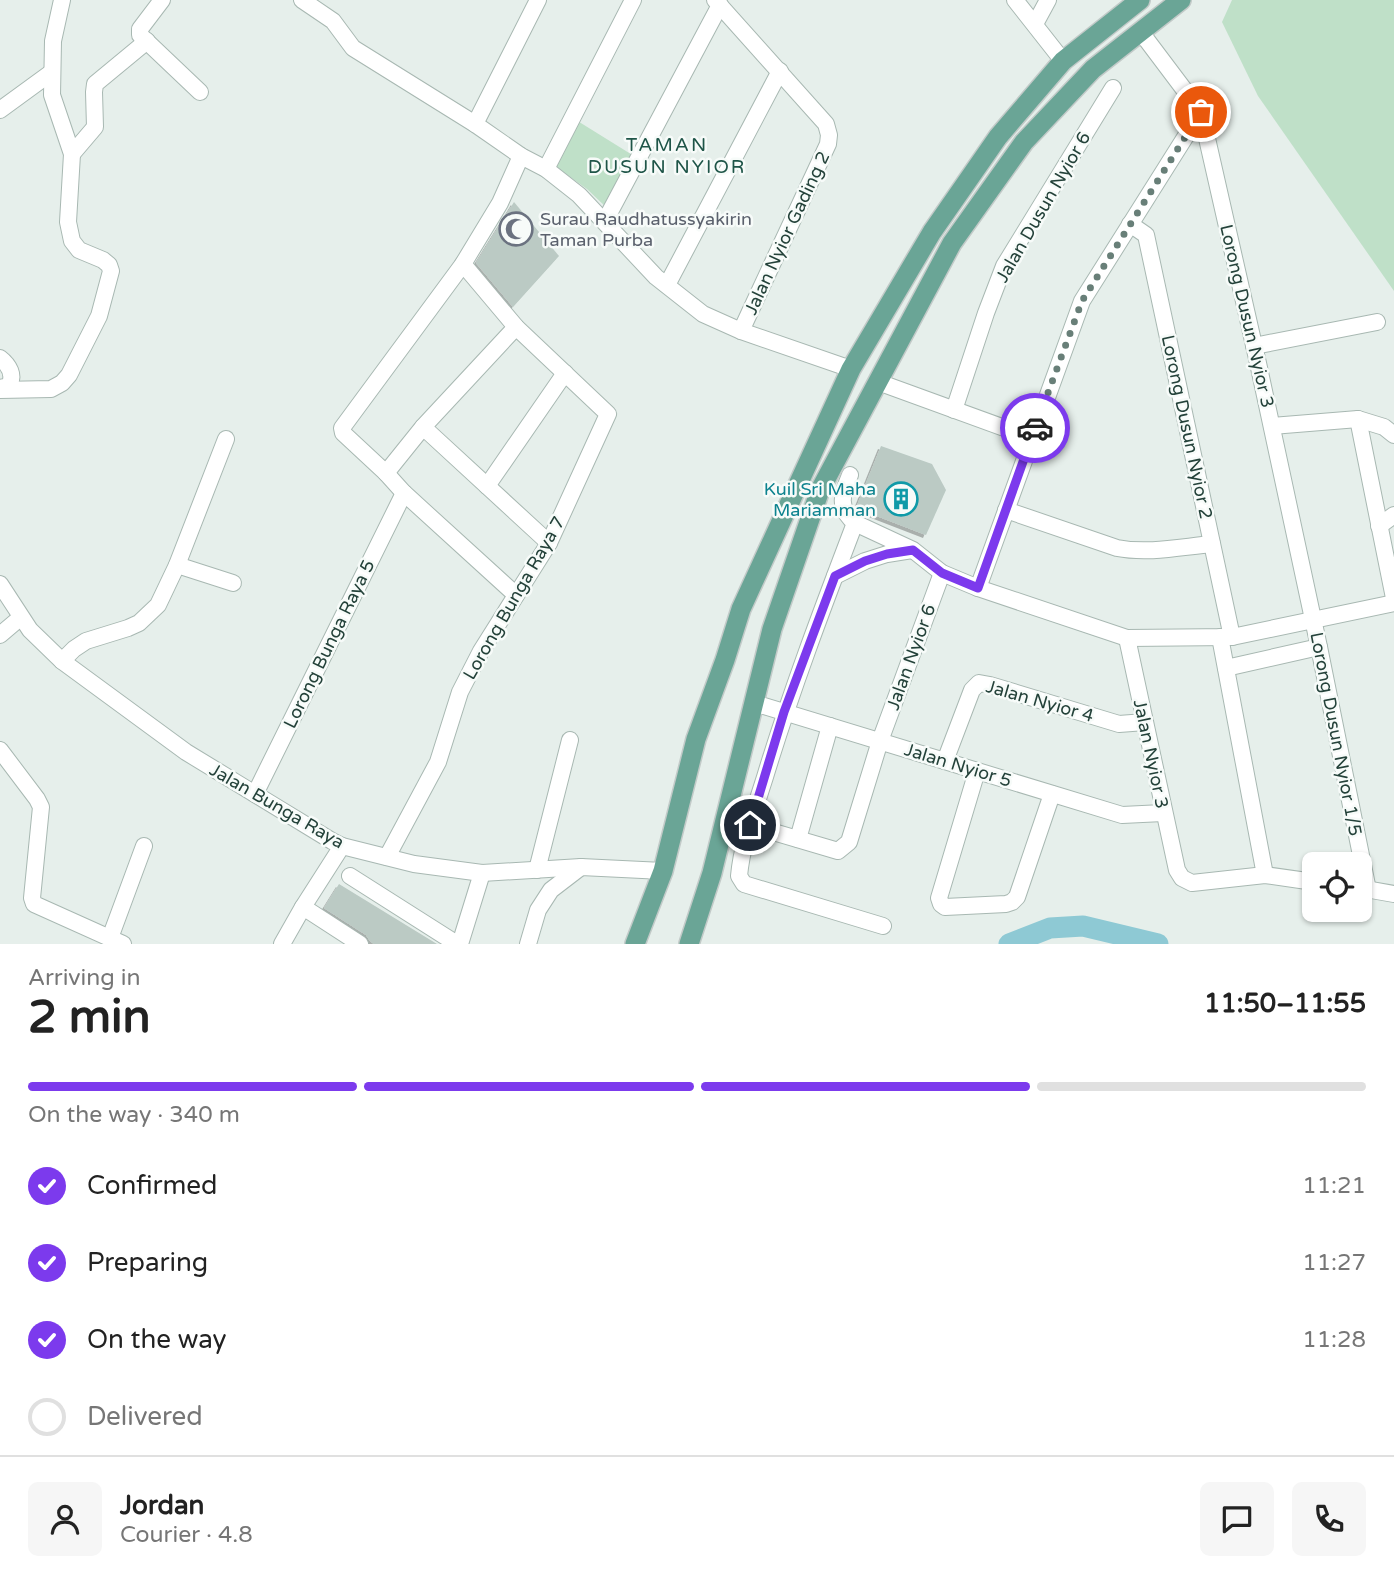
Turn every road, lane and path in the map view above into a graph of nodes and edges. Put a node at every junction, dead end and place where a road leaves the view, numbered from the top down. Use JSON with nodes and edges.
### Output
{"nodes":[{"id":1,"x":62,"y":0,"type":"edge"},
{"id":2,"x":162,"y":0,"type":"edge"},
{"id":3,"x":302,"y":0,"type":"edge"},
{"id":4,"x":538,"y":0,"type":"edge"},
{"id":5,"x":634,"y":0,"type":"edge"},
{"id":6,"x":1015,"y":0,"type":"edge"},
{"id":7,"x":1048,"y":0,"type":"edge"},
{"id":8,"x":1140,"y":0,"type":"edge"},
{"id":9,"x":1181,"y":0,"type":"edge"},
{"id":10,"x":717,"y":3,"type":"edge"},
{"id":11,"x":1035,"y":24,"type":"junction"},
{"id":12,"x":1140,"y":31,"type":"junction"},
{"id":13,"x":147,"y":41,"type":"junction"},
{"id":14,"x":1063,"y":61,"type":"junction"},
{"id":15,"x":780,"y":71,"type":"junction"},
{"id":16,"x":52,"y":72,"type":"junction"},
{"id":17,"x":1113,"y":88,"type":"dead end"},
{"id":18,"x":200,"y":92,"type":"dead end"},
{"id":19,"x":0,"y":110,"type":"edge"},
{"id":20,"x":1201,"y":112,"type":"junction"},
{"id":21,"x":475,"y":124,"type":"junction"},
{"id":22,"x":72,"y":154,"type":"junction"},
{"id":23,"x":521,"y":156,"type":"junction"},
{"id":24,"x":546,"y":169,"type":"junction"},
{"id":25,"x":605,"y":221,"type":"junction"},
{"id":26,"x":1130,"y":224,"type":"junction"},
{"id":27,"x":463,"y":264,"type":"junction"},
{"id":28,"x":667,"y":285,"type":"junction"},
{"id":29,"x":1377,"y":322,"type":"dead end"},
{"id":30,"x":516,"y":327,"type":"junction"},
{"id":31,"x":741,"y":331,"type":"junction"},
{"id":32,"x":1254,"y":346,"type":"junction"},
{"id":33,"x":0,"y":358,"type":"edge"},
{"id":34,"x":851,"y":369,"type":"junction"},
{"id":35,"x":565,"y":373,"type":"junction"},
{"id":36,"x":878,"y":382,"type":"junction"},
{"id":37,"x":0,"y":389,"type":"edge"},
{"id":38,"x":954,"y":410,"type":"junction"},
{"id":39,"x":1358,"y":419,"type":"junction"},
{"id":40,"x":1272,"y":426,"type":"junction"},
{"id":41,"x":423,"y":428,"type":"junction"},
{"id":42,"x":1394,"y":435,"type":"edge"},
{"id":43,"x":1032,"y":438,"type":"junction"},
{"id":44,"x":226,"y":439,"type":"dead end"},
{"id":45,"x":386,"y":473,"type":"junction"},
{"id":46,"x":850,"y":475,"type":"dead end"},
{"id":47,"x":487,"y":486,"type":"junction"},
{"id":48,"x":404,"y":493,"type":"junction"},
{"id":49,"x":1006,"y":510,"type":"junction"},
{"id":50,"x":1394,"y":514,"type":"edge"},
{"id":51,"x":855,"y":523,"type":"junction"},
{"id":52,"x":1379,"y":526,"type":"junction"},
{"id":53,"x":549,"y":543,"type":"junction"},
{"id":54,"x":1212,"y":544,"type":"junction"},
{"id":55,"x":913,"y":550,"type":"junction"},
{"id":56,"x":177,"y":565,"type":"junction"},
{"id":57,"x":942,"y":573,"type":"junction"},
{"id":58,"x":835,"y":576,"type":"junction"},
{"id":59,"x":233,"y":583,"type":"dead end"},
{"id":60,"x":0,"y":584,"type":"edge"},
{"id":61,"x":978,"y":588,"type":"junction"},
{"id":62,"x":516,"y":596,"type":"junction"},
{"id":63,"x":1394,"y":600,"type":"edge"},
{"id":64,"x":20,"y":618,"type":"junction"},
{"id":65,"x":1313,"y":620,"type":"junction"},
{"id":66,"x":0,"y":635,"type":"edge"},
{"id":67,"x":1226,"y":637,"type":"junction"},
{"id":68,"x":1127,"y":638,"type":"junction"},
{"id":69,"x":1319,"y":647,"type":"junction"},
{"id":70,"x":62,"y":661,"type":"junction"},
{"id":71,"x":1226,"y":668,"type":"junction"},
{"id":72,"x":754,"y":703,"type":"junction"},
{"id":73,"x":784,"y":712,"type":"junction"},
{"id":74,"x":1145,"y":722,"type":"junction"},
{"id":75,"x":830,"y":726,"type":"junction"},
{"id":76,"x":570,"y":740,"type":"dead end"},
{"id":77,"x":880,"y":741,"type":"junction"},
{"id":78,"x":0,"y":750,"type":"edge"},
{"id":79,"x":945,"y":761,"type":"junction"},
{"id":80,"x":977,"y":771,"type":"junction"},
{"id":81,"x":255,"y":794,"type":"junction"},
{"id":82,"x":1052,"y":794,"type":"junction"},
{"id":83,"x":1163,"y":813,"type":"junction"},
{"id":84,"x":750,"y":825,"type":"junction"},
{"id":85,"x":798,"y":839,"type":"junction"},
{"id":86,"x":144,"y":846,"type":"dead end"},
{"id":87,"x":342,"y":846,"type":"junction"},
{"id":88,"x":1357,"y":852,"type":"edge"},
{"id":89,"x":387,"y":858,"type":"junction"},
{"id":90,"x":581,"y":867,"type":"junction"},
{"id":91,"x":537,"y":870,"type":"junction"},
{"id":92,"x":663,"y":871,"type":"junction"},
{"id":93,"x":482,"y":873,"type":"junction"},
{"id":94,"x":1265,"y":875,"type":"junction"},
{"id":95,"x":350,"y":876,"type":"dead end"},
{"id":96,"x":1302,"y":880,"type":"edge"},
{"id":97,"x":1372,"y":890,"type":"edge"},
{"id":98,"x":1394,"y":894,"type":"edge"},
{"id":99,"x":303,"y":907,"type":"junction"},
{"id":100,"x":883,"y":926,"type":"dead end"},
{"id":101,"x":117,"y":941,"type":"edge"},
{"id":102,"x":282,"y":944,"type":"edge"},
{"id":103,"x":360,"y":944,"type":"edge"},
{"id":104,"x":459,"y":944,"type":"edge"},
{"id":105,"x":528,"y":944,"type":"edge"},
{"id":106,"x":635,"y":944,"type":"edge"},
{"id":107,"x":689,"y":944,"type":"edge"}],
"edges":[{"from":1,"to":16,"type":"street"},
{"from":2,"to":13,"type":"street"},
{"from":3,"to":21,"type":"street"},
{"from":4,"to":21,"type":"street"},
{"from":5,"to":24,"type":"street"},
{"from":6,"to":11,"type":"street"},
{"from":7,"to":11,"type":"street"},
{"from":8,"to":14,"type":"main road"},
{"from":9,"to":12,"type":"main road"},
{"from":10,"to":15,"type":"street"},
{"from":10,"to":25,"type":"street"},
{"from":11,"to":14,"type":"street"},
{"from":12,"to":20,"type":"street","name":"Lorong Dusun Nyior 3"},
{"from":12,"to":36,"type":"main road"},
{"from":13,"to":18,"type":"street"},
{"from":13,"to":22,"type":"street"},
{"from":14,"to":34,"type":"main road"},
{"from":15,"to":28,"type":"street"},
{"from":15,"to":31,"type":"street","name":"Jalan Nyior Gading 2"},
{"from":16,"to":19,"type":"street"},
{"from":16,"to":22,"type":"street"},
{"from":17,"to":38,"type":"street","name":"Jalan Dusun Nyior 6"},
{"from":20,"to":26,"type":"street"},
{"from":20,"to":32,"type":"street","name":"Lorong Dusun Nyior 3"},
{"from":21,"to":23,"type":"street"},
{"from":22,"to":37,"type":"street"},
{"from":23,"to":24,"type":"street"},
{"from":23,"to":27,"type":"street"},
{"from":24,"to":25,"type":"street"},
{"from":25,"to":28,"type":"street"},
{"from":26,"to":43,"type":"street"},
{"from":26,"to":54,"type":"street","name":"Lorong Dusun Nyior 2"},
{"from":27,"to":30,"type":"street","name":"Lorong Bunga Raya 7"},
{"from":27,"to":45,"type":"street"},
{"from":28,"to":31,"type":"street"},
{"from":29,"to":32,"type":"street"},
{"from":30,"to":35,"type":"street","name":"Lorong Bunga Raya 7"},
{"from":30,"to":41,"type":"street"},
{"from":31,"to":34,"type":"street"},
{"from":32,"to":40,"type":"street","name":"Lorong Dusun Nyior 3"},
{"from":33,"to":37,"type":"street"},
{"from":34,"to":92,"type":"main road"},
{"from":35,"to":47,"type":"street"},
{"from":35,"to":53,"type":"street","name":"Lorong Bunga Raya 7"},
{"from":36,"to":38,"type":"street"},
{"from":36,"to":72,"type":"main road"},
{"from":38,"to":43,"type":"street"},
{"from":39,"to":40,"type":"street"},
{"from":39,"to":42,"type":"street"},
{"from":39,"to":52,"type":"street"},
{"from":40,"to":65,"type":"street","name":"Lorong Dusun Nyior 3"},
{"from":41,"to":45,"type":"street"},
{"from":41,"to":47,"type":"street"},
{"from":43,"to":49,"type":"street"},
{"from":44,"to":56,"type":"street"},
{"from":45,"to":48,"type":"street"},
{"from":46,"to":51,"type":"street"},
{"from":47,"to":53,"type":"street"},
{"from":48,"to":62,"type":"street"},
{"from":48,"to":81,"type":"street","name":"Lorong Bunga Raya 5"},
{"from":49,"to":54,"type":"street"},
{"from":49,"to":61,"type":"street"},
{"from":50,"to":52,"type":"street"},
{"from":51,"to":55,"type":"street"},
{"from":51,"to":58,"type":"street"},
{"from":52,"to":63,"type":"street"},
{"from":53,"to":62,"type":"street","name":"Lorong Bunga Raya 7"},
{"from":54,"to":67,"type":"street","name":"Lorong Dusun Nyior 2"},
{"from":55,"to":57,"type":"street"},
{"from":55,"to":58,"type":"street"},
{"from":56,"to":59,"type":"street"},
{"from":56,"to":70,"type":"street"},
{"from":57,"to":61,"type":"street"},
{"from":57,"to":77,"type":"street","name":"Jalan Nyior 6"},
{"from":58,"to":73,"type":"street"},
{"from":60,"to":64,"type":"street","name":"Jalan Bunga Raya"},
{"from":61,"to":68,"type":"street"},
{"from":62,"to":89,"type":"street","name":"Lorong Bunga Raya 7"},
{"from":63,"to":65,"type":"street"},
{"from":64,"to":66,"type":"street"},
{"from":64,"to":70,"type":"street","name":"Jalan Bunga Raya"},
{"from":65,"to":67,"type":"street"},
{"from":65,"to":69,"type":"street","name":"Lorong Dusun Nyior 1/5"},
{"from":67,"to":68,"type":"street"},
{"from":67,"to":71,"type":"street","name":"Lorong Dusun Nyior 2"},
{"from":68,"to":74,"type":"street","name":"Jalan Nyior 3"},
{"from":69,"to":71,"type":"street"},
{"from":69,"to":88,"type":"street","name":"Lorong Dusun Nyior 1/5"},
{"from":70,"to":81,"type":"street","name":"Jalan Bunga Raya"},
{"from":71,"to":94,"type":"street","name":"Lorong Dusun Nyior 2"},
{"from":72,"to":73,"type":"street","name":"Jalan Nyior 5"},
{"from":72,"to":107,"type":"main road"},
{"from":73,"to":75,"type":"street","name":"Jalan Nyior 5"},
{"from":73,"to":84,"type":"street"},
{"from":74,"to":79,"type":"street","name":"Jalan Nyior 4"},
{"from":74,"to":83,"type":"street","name":"Jalan Nyior 3"},
{"from":75,"to":77,"type":"street","name":"Jalan Nyior 5"},
{"from":75,"to":85,"type":"street"},
{"from":76,"to":91,"type":"street"},
{"from":77,"to":79,"type":"street","name":"Jalan Nyior 5"},
{"from":77,"to":85,"type":"street","name":"Jalan Nyior 6"},
{"from":78,"to":101,"type":"street"},
{"from":79,"to":80,"type":"street","name":"Jalan Nyior 5"},
{"from":80,"to":82,"type":"street","name":"Jalan Nyior 5"},
{"from":80,"to":82,"type":"street"},
{"from":81,"to":87,"type":"street","name":"Jalan Bunga Raya"},
{"from":82,"to":83,"type":"street","name":"Jalan Nyior 5"},
{"from":83,"to":94,"type":"street","name":"Jalan Nyior 3"},
{"from":84,"to":85,"type":"street"},
{"from":84,"to":100,"type":"street"},
{"from":86,"to":101,"type":"street"},
{"from":87,"to":89,"type":"street","name":"Jalan Bunga Raya"},
{"from":87,"to":99,"type":"street"},
{"from":89,"to":93,"type":"street","name":"Jalan Bunga Raya"},
{"from":90,"to":91,"type":"street","name":"Jalan Bunga Raya"},
{"from":90,"to":92,"type":"street","name":"Jalan Bunga Raya"},
{"from":90,"to":105,"type":"street"},
{"from":91,"to":93,"type":"street","name":"Jalan Bunga Raya"},
{"from":92,"to":106,"type":"main road"},
{"from":93,"to":104,"type":"street"},
{"from":94,"to":96,"type":"street"},
{"from":95,"to":104,"type":"street"},
{"from":97,"to":98,"type":"street"},
{"from":99,"to":102,"type":"street"},
{"from":99,"to":103,"type":"street"}]}
